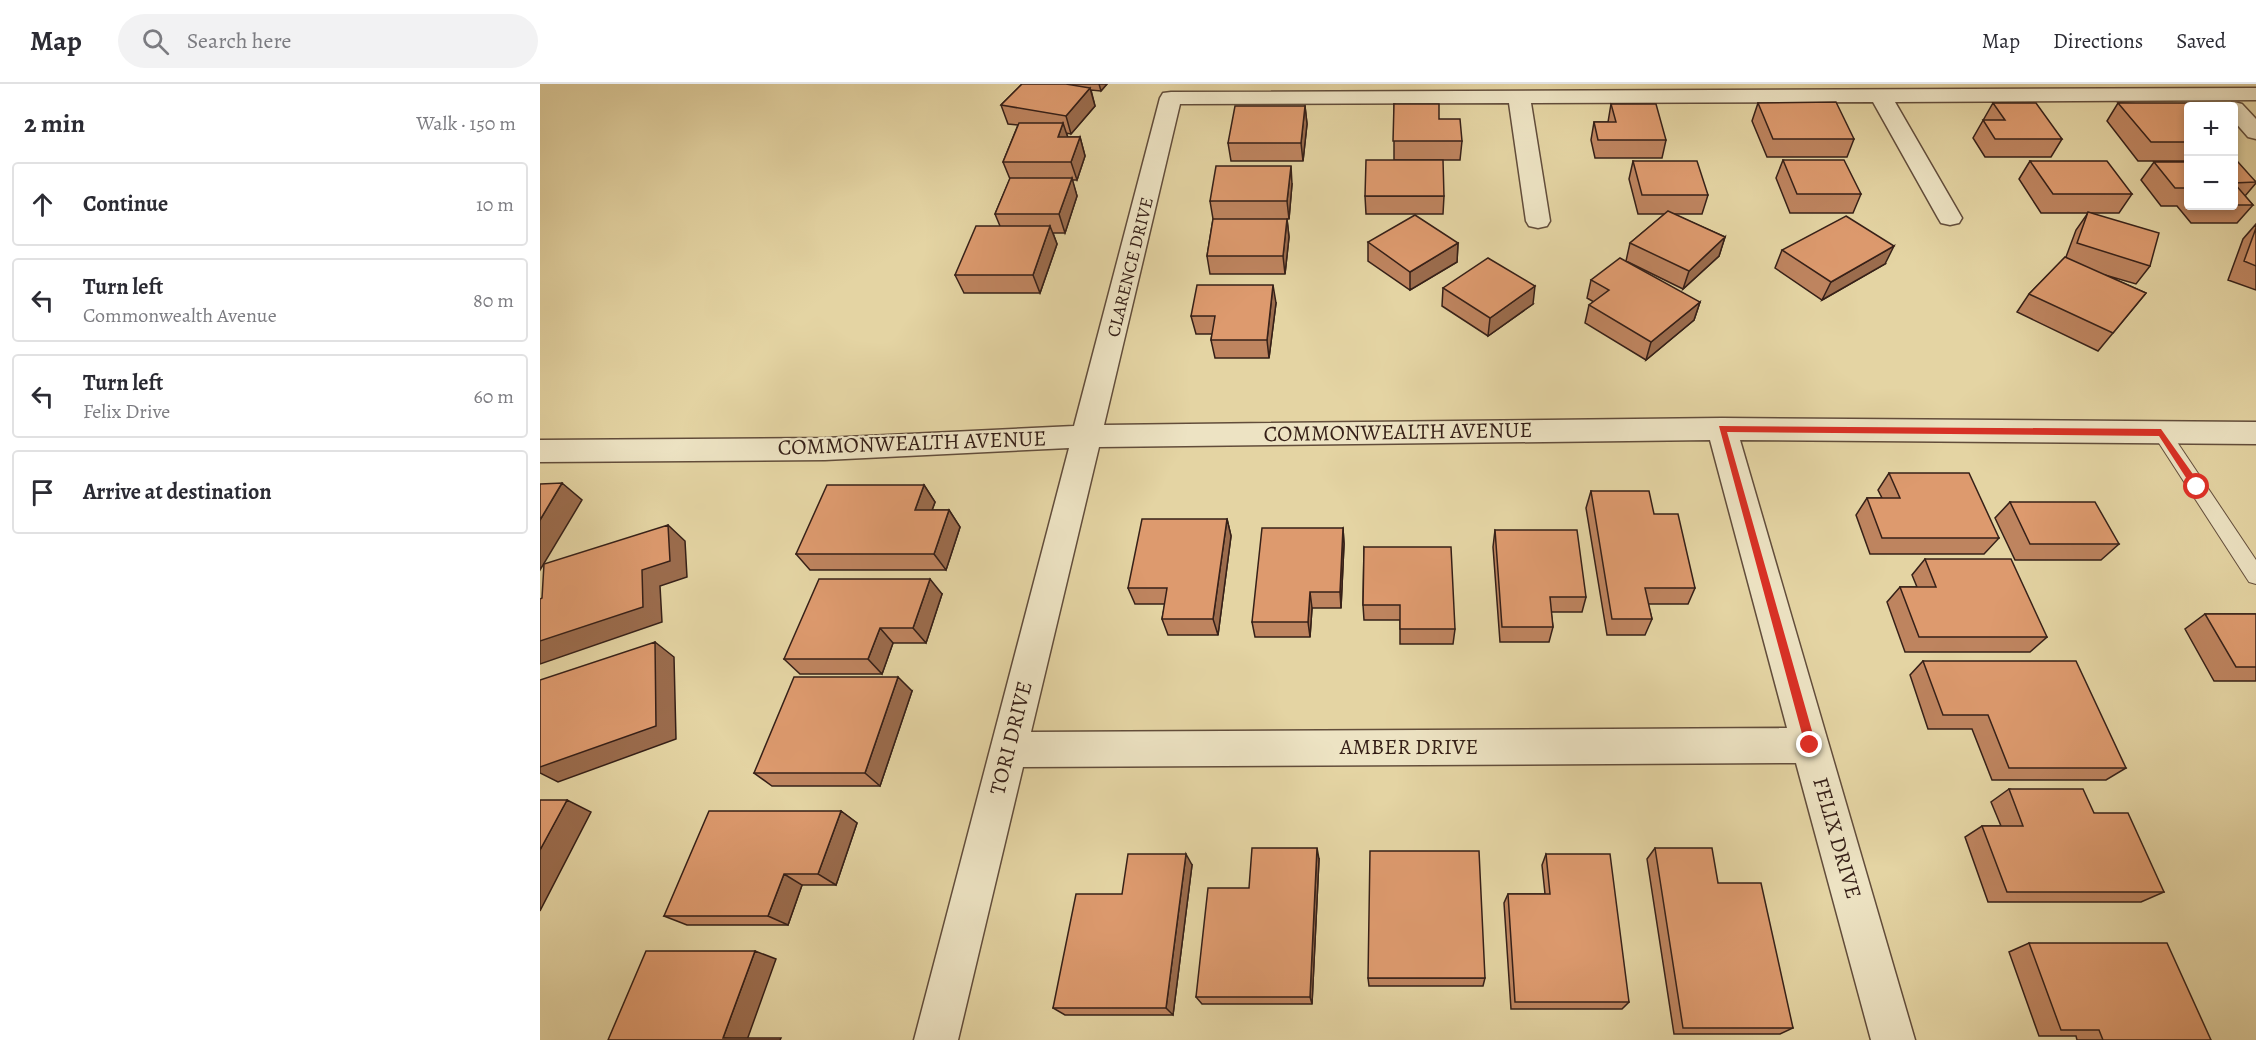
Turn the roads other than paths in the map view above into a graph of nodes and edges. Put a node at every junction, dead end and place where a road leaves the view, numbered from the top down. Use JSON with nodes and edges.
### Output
{"nodes":[{"id":1,"x":2256,"y":94,"type":"edge"},
{"id":2,"x":1880,"y":95,"type":"junction"},
{"id":3,"x":1519,"y":97,"type":"junction"},
{"id":4,"x":2184,"y":102,"type":"edge"},
{"id":5,"x":2231,"y":102,"type":"edge"},
{"id":6,"x":2238,"y":113,"type":"edge"},
{"id":7,"x":2256,"y":132,"type":"edge"},
{"id":8,"x":1950,"y":218,"type":"dead end"},
{"id":9,"x":1538,"y":221,"type":"dead end"},
{"id":10,"x":1722,"y":429,"type":"junction"},
{"id":11,"x":2161,"y":432,"type":"junction"},
{"id":12,"x":2256,"y":433,"type":"edge"},
{"id":13,"x":1088,"y":436,"type":"junction"},
{"id":14,"x":540,"y":451,"type":"edge"},
{"id":15,"x":2256,"y":576,"type":"edge"},
{"id":16,"x":1810,"y":745,"type":"junction"},
{"id":17,"x":1008,"y":750,"type":"junction"},
{"id":18,"x":936,"y":1040,"type":"edge"},
{"id":19,"x":1893,"y":1040,"type":"edge"}],
"edges":[{"from":1,"to":5,"type":"street"},
{"from":2,"to":3,"type":"street"},
{"from":2,"to":4,"type":"street"},
{"from":2,"to":8,"type":"street"},
{"from":3,"to":9,"type":"street"},
{"from":3,"to":13,"type":"street","name":"CLARENCE DRIVE"},
{"from":6,"to":7,"type":"street"},
{"from":10,"to":11,"type":"street","name":"COMMONWEALTH AVENUE"},
{"from":10,"to":13,"type":"street","name":"COMMONWEALTH AVENUE"},
{"from":10,"to":16,"type":"street","name":"FELIX DRIVE"},
{"from":11,"to":12,"type":"street","name":"COMMONWEALTH AVENUE"},
{"from":11,"to":15,"type":"lane"},
{"from":13,"to":14,"type":"street","name":"COMMONWEALTH AVENUE"},
{"from":13,"to":17,"type":"street","name":"TORI DRIVE"},
{"from":16,"to":17,"type":"street","name":"AMBER DRIVE"},
{"from":16,"to":19,"type":"street","name":"FELIX DRIVE"},
{"from":17,"to":18,"type":"street","name":"TORI DRIVE"}]}
